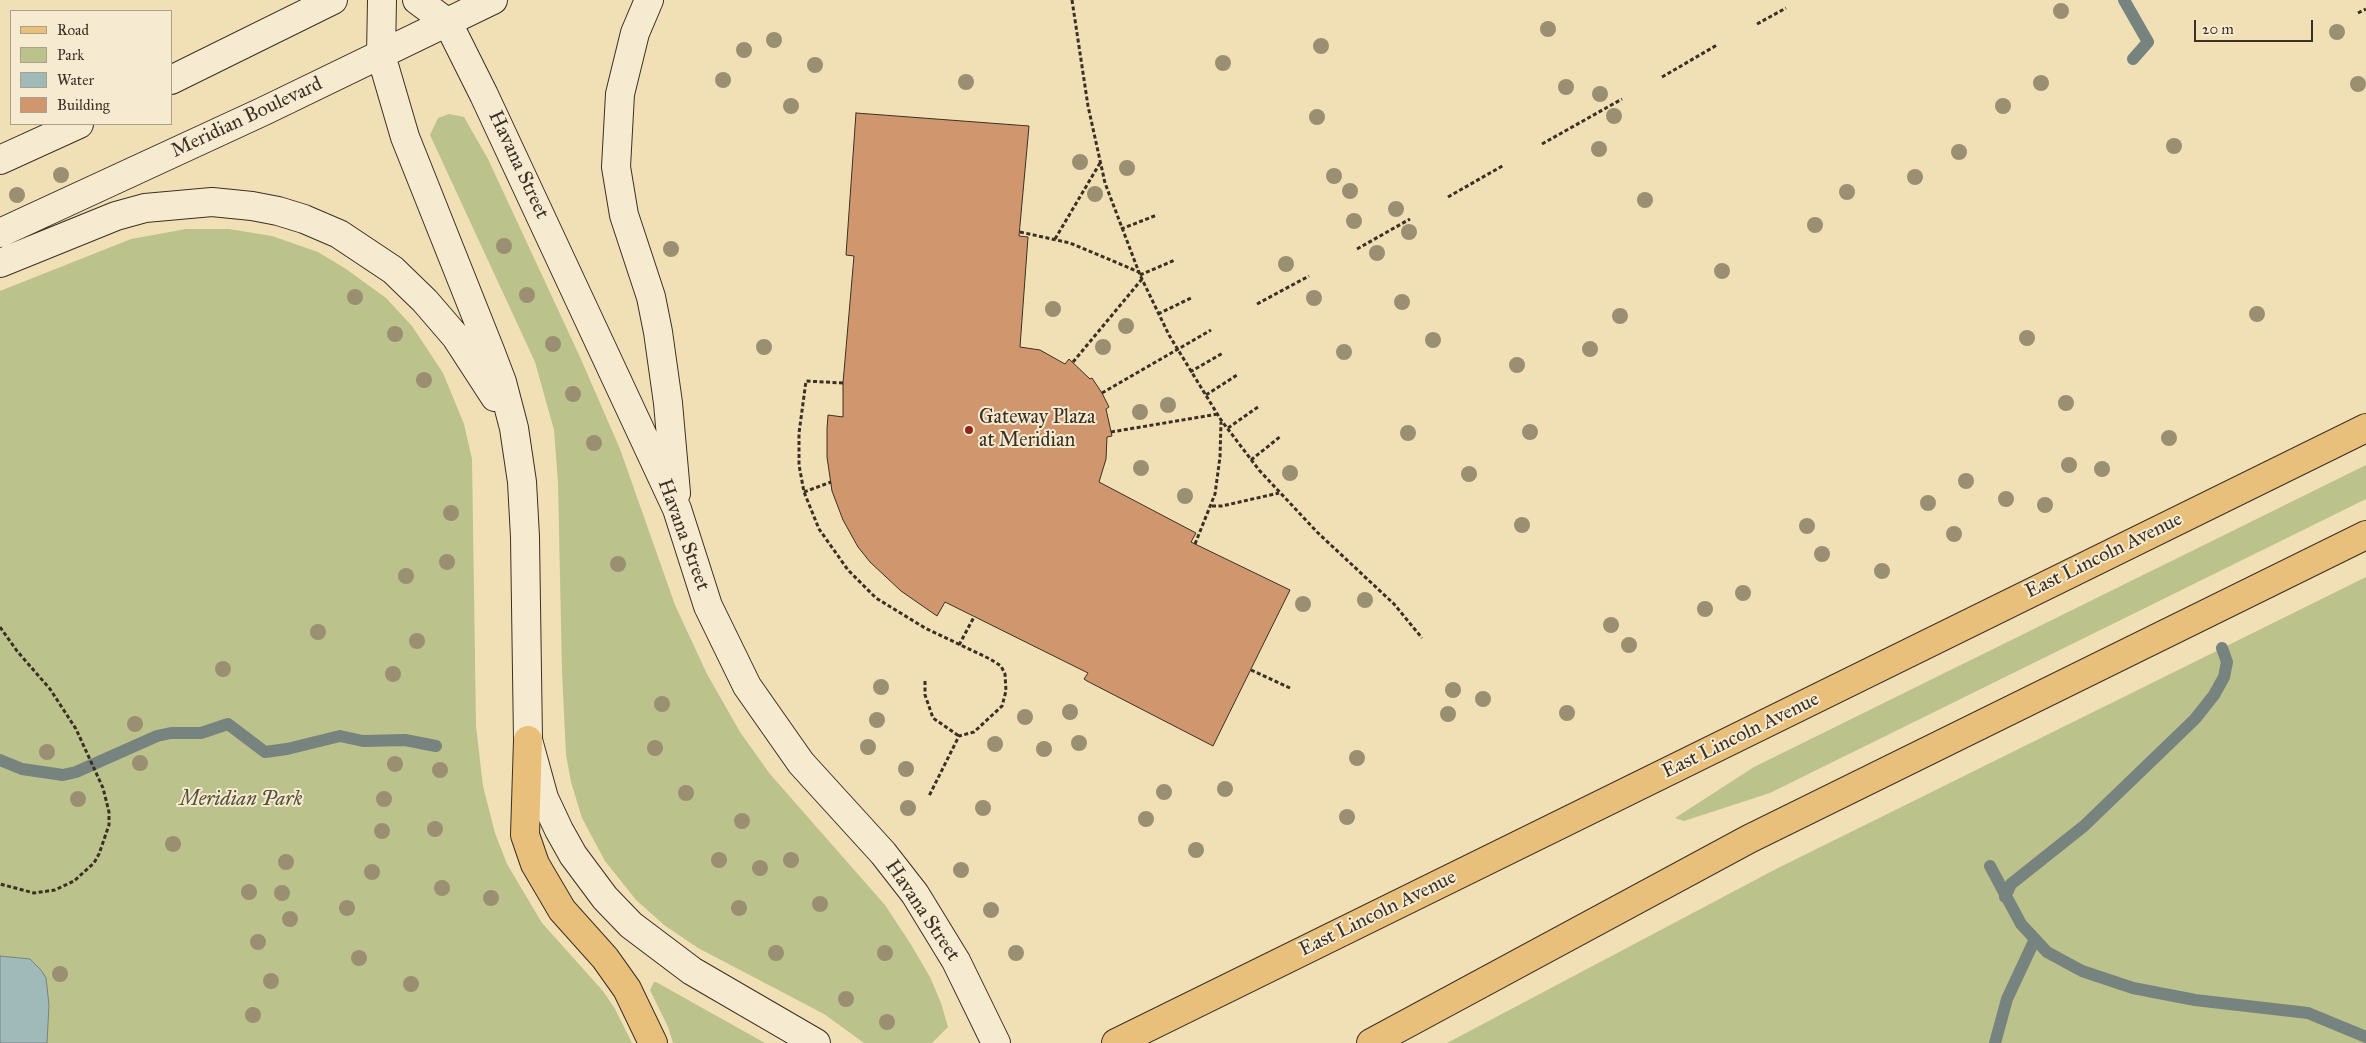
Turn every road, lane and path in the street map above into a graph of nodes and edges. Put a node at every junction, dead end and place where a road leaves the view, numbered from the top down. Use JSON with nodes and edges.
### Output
{"nodes":[{"id":1,"x":333,"y":0,"type":"edge"},
{"id":2,"x":382,"y":0,"type":"edge"},
{"id":3,"x":417,"y":0,"type":"edge"},
{"id":4,"x":493,"y":0,"type":"edge"},
{"id":5,"x":649,"y":0,"type":"edge"},
{"id":6,"x":1072,"y":0,"type":"edge"},
{"id":7,"x":1786,"y":8,"type":"dead end"},
{"id":8,"x":2366,"y":9,"type":"edge"},
{"id":9,"x":2358,"y":13,"type":"dead end"},
{"id":10,"x":448,"y":22,"type":"junction"},
{"id":11,"x":1757,"y":24,"type":"dead end"},
{"id":12,"x":1718,"y":45,"type":"dead end"},
{"id":13,"x":381,"y":55,"type":"junction"},
{"id":14,"x":1662,"y":77,"type":"dead end"},
{"id":15,"x":172,"y":80,"type":"edge"},
{"id":16,"x":1622,"y":99,"type":"dead end"},
{"id":17,"x":76,"y":125,"type":"edge"},
{"id":18,"x":1542,"y":144,"type":"dead end"},
{"id":19,"x":0,"y":160,"type":"edge"},
{"id":20,"x":1100,"y":163,"type":"junction"},
{"id":21,"x":1504,"y":165,"type":"dead end"},
{"id":22,"x":1448,"y":197,"type":"dead end"},
{"id":23,"x":1158,"y":215,"type":"dead end"},
{"id":24,"x":1410,"y":219,"type":"dead end"},
{"id":25,"x":1121,"y":228,"type":"junction"},
{"id":26,"x":1020,"y":232,"type":"dead end"},
{"id":27,"x":0,"y":233,"type":"edge"},
{"id":28,"x":1055,"y":239,"type":"junction"},
{"id":29,"x":1357,"y":249,"type":"dead end"},
{"id":30,"x":1175,"y":260,"type":"dead end"},
{"id":31,"x":0,"y":263,"type":"edge"},
{"id":32,"x":1140,"y":275,"type":"junction"},
{"id":33,"x":1309,"y":276,"type":"dead end"},
{"id":34,"x":1193,"y":297,"type":"dead end"},
{"id":35,"x":1257,"y":304,"type":"dead end"},
{"id":36,"x":1158,"y":314,"type":"junction"},
{"id":37,"x":1211,"y":330,"type":"dead end"},
{"id":38,"x":1178,"y":349,"type":"junction"},
{"id":39,"x":1223,"y":353,"type":"dead end"},
{"id":40,"x":1073,"y":362,"type":"dead end"},
{"id":41,"x":1190,"y":372,"type":"junction"},
{"id":42,"x":1237,"y":375,"type":"dead end"},
{"id":43,"x":843,"y":383,"type":"dead end"},
{"id":44,"x":1102,"y":392,"type":"dead end"},
{"id":45,"x":1205,"y":395,"type":"junction"},
{"id":46,"x":1258,"y":407,"type":"dead end"},
{"id":47,"x":1218,"y":414,"type":"junction"},
{"id":48,"x":1221,"y":420,"type":"junction"},
{"id":49,"x":514,"y":428,"type":"junction"},
{"id":50,"x":1228,"y":428,"type":"junction"},
{"id":51,"x":2366,"y":428,"type":"edge"},
{"id":52,"x":1111,"y":432,"type":"dead end"},
{"id":53,"x":1281,"y":436,"type":"dead end"},
{"id":54,"x":1251,"y":460,"type":"junction"},
{"id":55,"x":831,"y":482,"type":"dead end"},
{"id":56,"x":804,"y":492,"type":"junction"},
{"id":57,"x":1279,"y":493,"type":"junction"},
{"id":58,"x":1212,"y":506,"type":"junction"},
{"id":59,"x":677,"y":509,"type":"junction"},
{"id":60,"x":2366,"y":535,"type":"edge"},
{"id":61,"x":1195,"y":544,"type":"dead end"},
{"id":62,"x":974,"y":617,"type":"dead end"},
{"id":63,"x":0,"y":627,"type":"edge"},
{"id":64,"x":1422,"y":638,"type":"dead end"},
{"id":65,"x":959,"y":645,"type":"junction"},
{"id":66,"x":1251,"y":670,"type":"dead end"},
{"id":67,"x":925,"y":681,"type":"dead end"},
{"id":68,"x":1290,"y":688,"type":"dead end"},
{"id":69,"x":958,"y":736,"type":"junction"},
{"id":70,"x":528,"y":740,"type":"junction"},
{"id":71,"x":929,"y":796,"type":"dead end"},
{"id":72,"x":0,"y":884,"type":"edge"},
{"id":73,"x":653,"y":1043,"type":"edge"},
{"id":74,"x":816,"y":1043,"type":"edge"},
{"id":75,"x":996,"y":1043,"type":"edge"},
{"id":76,"x":1116,"y":1043,"type":"edge"},
{"id":77,"x":1371,"y":1043,"type":"edge"}],
"edges":[{"from":1,"to":15,"type":"main road"},
{"from":2,"to":13,"type":"main road"},
{"from":3,"to":10,"type":"main road","name":"Havana Street"},
{"from":4,"to":10,"type":"main road","name":"Meridian Boulevard"},
{"from":5,"to":59,"type":"main road"},
{"from":6,"to":20,"type":"path"},
{"from":7,"to":11,"type":"path"},
{"from":8,"to":9,"type":"path"},
{"from":10,"to":13,"type":"main road","name":"Meridian Boulevard"},
{"from":10,"to":59,"type":"main road","name":"Havana Street"},
{"from":12,"to":14,"type":"path"},
{"from":13,"to":27,"type":"main road","name":"Meridian Boulevard"},
{"from":13,"to":49,"type":"main road"},
{"from":16,"to":18,"type":"path"},
{"from":17,"to":19,"type":"main road"},
{"from":20,"to":25,"type":"path"},
{"from":20,"to":28,"type":"path"},
{"from":21,"to":22,"type":"path"},
{"from":23,"to":25,"type":"path"},
{"from":24,"to":29,"type":"path"},
{"from":25,"to":32,"type":"path"},
{"from":26,"to":28,"type":"path"},
{"from":28,"to":32,"type":"path"},
{"from":30,"to":32,"type":"path"},
{"from":31,"to":49,"type":"main road"},
{"from":32,"to":36,"type":"path"},
{"from":32,"to":40,"type":"path"},
{"from":33,"to":35,"type":"path"},
{"from":34,"to":36,"type":"path"},
{"from":36,"to":38,"type":"path"},
{"from":37,"to":38,"type":"path"},
{"from":38,"to":41,"type":"path"},
{"from":38,"to":44,"type":"path"},
{"from":39,"to":41,"type":"path"},
{"from":41,"to":45,"type":"path"},
{"from":42,"to":45,"type":"path"},
{"from":43,"to":56,"type":"path"},
{"from":45,"to":47,"type":"path"},
{"from":46,"to":50,"type":"path"},
{"from":47,"to":48,"type":"path"},
{"from":47,"to":52,"type":"path"},
{"from":48,"to":50,"type":"path"},
{"from":48,"to":58,"type":"path"},
{"from":49,"to":70,"type":"main road"},
{"from":50,"to":54,"type":"path"},
{"from":51,"to":76,"type":"main road","name":"East Lincoln Avenue"},
{"from":53,"to":54,"type":"path"},
{"from":54,"to":57,"type":"path"},
{"from":55,"to":56,"type":"path"},
{"from":56,"to":65,"type":"path"},
{"from":57,"to":58,"type":"path"},
{"from":57,"to":64,"type":"path"},
{"from":58,"to":61,"type":"path"},
{"from":59,"to":75,"type":"main road","name":"Havana Street"},
{"from":60,"to":77,"type":"main road"},
{"from":62,"to":65,"type":"path"},
{"from":63,"to":72,"type":"path"},
{"from":65,"to":69,"type":"path"},
{"from":66,"to":68,"type":"path"},
{"from":67,"to":69,"type":"path"},
{"from":69,"to":71,"type":"path"},
{"from":70,"to":73,"type":"main road"},
{"from":70,"to":74,"type":"main road"}]}
